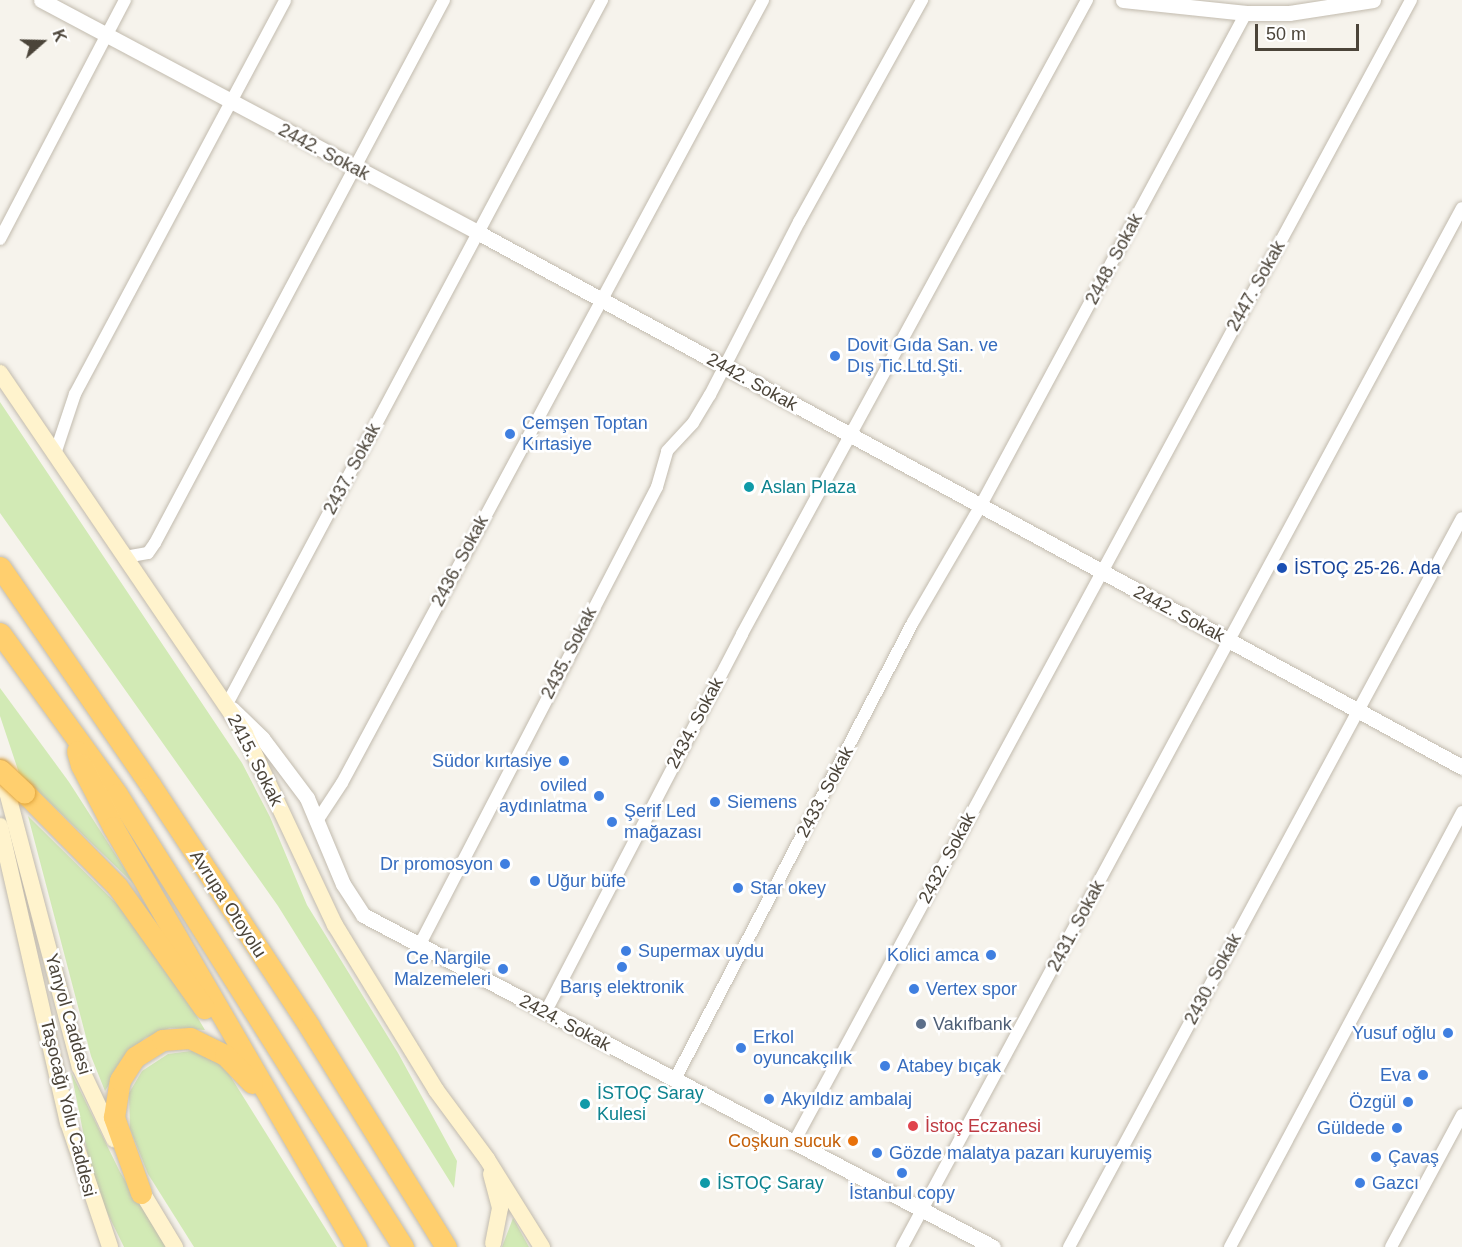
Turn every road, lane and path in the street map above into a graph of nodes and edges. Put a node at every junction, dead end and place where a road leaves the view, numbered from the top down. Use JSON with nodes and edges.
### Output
{"nodes":[{"id":1,"x":41,"y":0,"type":"edge"},
{"id":2,"x":125,"y":0,"type":"edge"},
{"id":3,"x":285,"y":0,"type":"edge"},
{"id":4,"x":444,"y":0,"type":"edge"},
{"id":5,"x":602,"y":0,"type":"edge"},
{"id":6,"x":763,"y":0,"type":"edge"},
{"id":7,"x":922,"y":0,"type":"edge"},
{"id":8,"x":1087,"y":0,"type":"edge"},
{"id":9,"x":1123,"y":0,"type":"edge"},
{"id":10,"x":1373,"y":0,"type":"edge"},
{"id":11,"x":1411,"y":0,"type":"edge"},
{"id":12,"x":1246,"y":13,"type":"junction"},
{"id":13,"x":106,"y":35,"type":"junction"},
{"id":14,"x":228,"y":100,"type":"junction"},
{"id":15,"x":353,"y":167,"type":"junction"},
{"id":16,"x":1462,"y":208,"type":"edge"},
{"id":17,"x":477,"y":232,"type":"junction"},
{"id":18,"x":0,"y":239,"type":"edge"},
{"id":19,"x":599,"y":299,"type":"junction"},
{"id":20,"x":723,"y":366,"type":"junction"},
{"id":21,"x":0,"y":373,"type":"edge"},
{"id":22,"x":849,"y":436,"type":"junction"},
{"id":23,"x":55,"y":454,"type":"junction"},
{"id":24,"x":981,"y":505,"type":"junction"},
{"id":25,"x":1462,"y":518,"type":"edge"},
{"id":26,"x":124,"y":557,"type":"junction"},
{"id":27,"x":0,"y":567,"type":"edge"},
{"id":28,"x":1101,"y":572,"type":"junction"},
{"id":29,"x":0,"y":633,"type":"edge"},
{"id":30,"x":1229,"y":641,"type":"junction"},
{"id":31,"x":226,"y":706,"type":"junction"},
{"id":32,"x":1358,"y":710,"type":"junction"},
{"id":33,"x":74,"y":733,"type":"junction"},
{"id":34,"x":1462,"y":766,"type":"edge"},
{"id":35,"x":0,"y":768,"type":"edge"},
{"id":36,"x":1462,"y":812,"type":"edge"},
{"id":37,"x":317,"y":821,"type":"junction"},
{"id":38,"x":0,"y":826,"type":"edge"},
{"id":39,"x":418,"y":946,"type":"junction"},
{"id":40,"x":545,"y":1013,"type":"junction"},
{"id":41,"x":674,"y":1081,"type":"junction"},
{"id":42,"x":252,"y":1083,"type":"junction"},
{"id":43,"x":1462,"y":1115,"type":"edge"},
{"id":44,"x":293,"y":1144,"type":"junction"},
{"id":45,"x":794,"y":1144,"type":"junction"},
{"id":46,"x":487,"y":1159,"type":"junction"},
{"id":47,"x":141,"y":1193,"type":"junction"},
{"id":48,"x":923,"y":1211,"type":"junction"},
{"id":49,"x":493,"y":1243,"type":"dead end"},
{"id":50,"x":110,"y":1247,"type":"edge"},
{"id":51,"x":175,"y":1247,"type":"edge"},
{"id":52,"x":356,"y":1247,"type":"edge"},
{"id":53,"x":403,"y":1247,"type":"edge"},
{"id":54,"x":446,"y":1247,"type":"edge"},
{"id":55,"x":542,"y":1247,"type":"edge"},
{"id":56,"x":902,"y":1247,"type":"edge"},
{"id":57,"x":993,"y":1247,"type":"edge"},
{"id":58,"x":1069,"y":1247,"type":"edge"},
{"id":59,"x":1230,"y":1247,"type":"edge"},
{"id":60,"x":1391,"y":1247,"type":"edge"}],
"edges":[{"from":1,"to":13,"type":"street","name":"2442. Sokak"},
{"from":2,"to":13,"type":"street"},
{"from":3,"to":14,"type":"street"},
{"from":4,"to":15,"type":"street"},
{"from":5,"to":17,"type":"street","name":"2437. Sokak"},
{"from":6,"to":19,"type":"street","name":"2436. Sokak"},
{"from":7,"to":20,"type":"street","name":"2435. Sokak"},
{"from":8,"to":22,"type":"street","name":"2434. Sokak"},
{"from":9,"to":12,"type":"street"},
{"from":10,"to":12,"type":"street"},
{"from":11,"to":28,"type":"street","name":"2447. Sokak"},
{"from":12,"to":24,"type":"street","name":"2448. Sokak"},
{"from":13,"to":14,"type":"street","name":"2442. Sokak"},
{"from":13,"to":18,"type":"street"},
{"from":14,"to":15,"type":"street","name":"2442. Sokak"},
{"from":14,"to":23,"type":"street"},
{"from":15,"to":17,"type":"street","name":"2442. Sokak"},
{"from":15,"to":26,"type":"street"},
{"from":16,"to":30,"type":"street","name":"2431. Sokak"},
{"from":17,"to":19,"type":"street","name":"2442. Sokak"},
{"from":17,"to":31,"type":"street","name":"2437. Sokak"},
{"from":19,"to":20,"type":"street","name":"2442. Sokak"},
{"from":19,"to":37,"type":"street","name":"2436. Sokak"},
{"from":20,"to":22,"type":"street","name":"2442. Sokak"},
{"from":20,"to":39,"type":"street","name":"2435. Sokak"},
{"from":21,"to":23,"type":"main road","name":"2415. Sokak"},
{"from":22,"to":24,"type":"street","name":"2442. Sokak"},
{"from":22,"to":40,"type":"street","name":"2434. Sokak"},
{"from":23,"to":26,"type":"main road","name":"2415. Sokak"},
{"from":24,"to":28,"type":"street","name":"2442. Sokak"},
{"from":24,"to":41,"type":"street","name":"2433. Sokak"},
{"from":25,"to":32,"type":"street","name":"2430. Sokak"},
{"from":26,"to":31,"type":"main road","name":"2415. Sokak"},
{"from":27,"to":54,"type":"highway","name":"Avrupa Otoyolu"},
{"from":28,"to":30,"type":"street","name":"2442. Sokak"},
{"from":28,"to":45,"type":"street","name":"2432. Sokak"},
{"from":29,"to":33,"type":"highway","name":"Avrupa Otoyolu"},
{"from":30,"to":32,"type":"street","name":"2442. Sokak"},
{"from":30,"to":48,"type":"street","name":"2431. Sokak"},
{"from":31,"to":37,"type":"street","name":"2424. Sokak"},
{"from":31,"to":46,"type":"main road","name":"2415. Sokak"},
{"from":32,"to":34,"type":"street","name":"2442. Sokak"},
{"from":32,"to":58,"type":"street","name":"2430. Sokak"},
{"from":33,"to":44,"type":"highway"},
{"from":33,"to":53,"type":"highway","name":"Avrupa Otoyolu"},
{"from":35,"to":42,"type":"highway","bridge":true},
{"from":35,"to":47,"type":"main road","name":"Yanyol Caddesi"},
{"from":36,"to":59,"type":"street"},
{"from":37,"to":39,"type":"street","name":"2424. Sokak"},
{"from":38,"to":50,"type":"main road","name":"Taşocağı Yolu Caddesi"},
{"from":39,"to":40,"type":"street","name":"2424. Sokak"},
{"from":40,"to":41,"type":"street","name":"2424. Sokak"},
{"from":41,"to":45,"type":"street","name":"2424. Sokak"},
{"from":42,"to":44,"type":"highway"},
{"from":42,"to":47,"type":"highway"},
{"from":43,"to":60,"type":"street"},
{"from":44,"to":52,"type":"highway"},
{"from":45,"to":48,"type":"street","name":"2424. Sokak"},
{"from":46,"to":49,"type":"main road"},
{"from":46,"to":55,"type":"main road","name":"2415. Sokak"},
{"from":47,"to":51,"type":"main road","name":"Yanyol Caddesi"},
{"from":48,"to":56,"type":"street","name":"2431. Sokak"},
{"from":48,"to":57,"type":"street","name":"2424. Sokak"}]}
